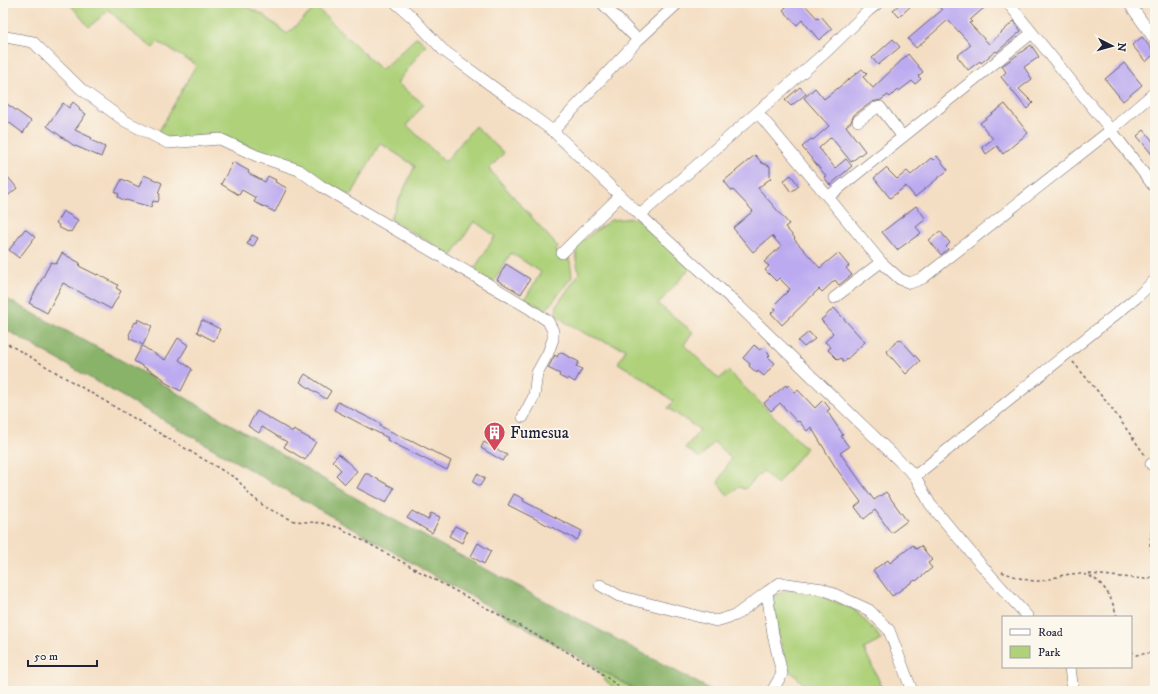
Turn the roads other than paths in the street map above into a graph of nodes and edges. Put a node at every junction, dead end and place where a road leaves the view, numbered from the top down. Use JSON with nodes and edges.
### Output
{"nodes":[{"id":1,"x":396,"y":3,"type":"edge"},
{"id":2,"x":602,"y":3,"type":"edge"},
{"id":3,"x":678,"y":3,"type":"edge"},
{"id":4,"x":860,"y":3,"type":"edge"},
{"id":5,"x":878,"y":3,"type":"edge"},
{"id":6,"x":1008,"y":3,"type":"edge"},
{"id":7,"x":1129,"y":3,"type":"edge"},
{"id":8,"x":868,"y":11,"type":"junction"},
{"id":9,"x":1032,"y":33,"type":"junction"},
{"id":10,"x":3,"y":38,"type":"edge"},
{"id":11,"x":638,"y":40,"type":"junction"},
{"id":12,"x":1155,"y":40,"type":"edge"},
{"id":13,"x":1155,"y":92,"type":"edge"},
{"id":14,"x":758,"y":113,"type":"junction"},
{"id":15,"x":858,"y":121,"type":"dead end"},
{"id":16,"x":1111,"y":130,"type":"junction"},
{"id":17,"x":553,"y":131,"type":"junction"},
{"id":18,"x":904,"y":137,"type":"junction"},
{"id":19,"x":1155,"y":188,"type":"edge"},
{"id":20,"x":620,"y":196,"type":"junction"},
{"id":21,"x":828,"y":197,"type":"junction"},
{"id":22,"x":640,"y":215,"type":"junction"},
{"id":23,"x":562,"y":253,"type":"dead end"},
{"id":24,"x":881,"y":262,"type":"junction"},
{"id":25,"x":1155,"y":280,"type":"edge"},
{"id":26,"x":834,"y":298,"type":"dead end"},
{"id":27,"x":523,"y":417,"type":"dead end"},
{"id":28,"x":915,"y":476,"type":"junction"},
{"id":29,"x":600,"y":585,"type":"dead end"},
{"id":30,"x":767,"y":592,"type":"junction"},
{"id":31,"x":1027,"y":616,"type":"edge"},
{"id":32,"x":1070,"y":668,"type":"edge"},
{"id":33,"x":772,"y":691,"type":"edge"},
{"id":34,"x":912,"y":691,"type":"edge"},
{"id":35,"x":1070,"y":691,"type":"edge"}],
"edges":[{"from":1,"to":17,"type":"street"},
{"from":2,"to":11,"type":"street"},
{"from":3,"to":11,"type":"street"},
{"from":4,"to":8,"type":"street"},
{"from":5,"to":8,"type":"street"},
{"from":6,"to":9,"type":"street"},
{"from":7,"to":12,"type":"street"},
{"from":8,"to":14,"type":"street"},
{"from":9,"to":16,"type":"street"},
{"from":9,"to":18,"type":"street"},
{"from":10,"to":27,"type":"street"},
{"from":11,"to":17,"type":"street"},
{"from":13,"to":16,"type":"street"},
{"from":14,"to":21,"type":"street"},
{"from":14,"to":22,"type":"street"},
{"from":15,"to":18,"type":"street"},
{"from":16,"to":19,"type":"street"},
{"from":16,"to":24,"type":"street"},
{"from":17,"to":20,"type":"street"},
{"from":18,"to":21,"type":"street"},
{"from":20,"to":22,"type":"street"},
{"from":20,"to":23,"type":"street"},
{"from":21,"to":24,"type":"street"},
{"from":22,"to":28,"type":"street"},
{"from":24,"to":26,"type":"street"},
{"from":25,"to":28,"type":"street"},
{"from":28,"to":31,"type":"street"},
{"from":29,"to":30,"type":"street"},
{"from":30,"to":33,"type":"street"},
{"from":30,"to":34,"type":"street"},
{"from":32,"to":35,"type":"street"}]}
